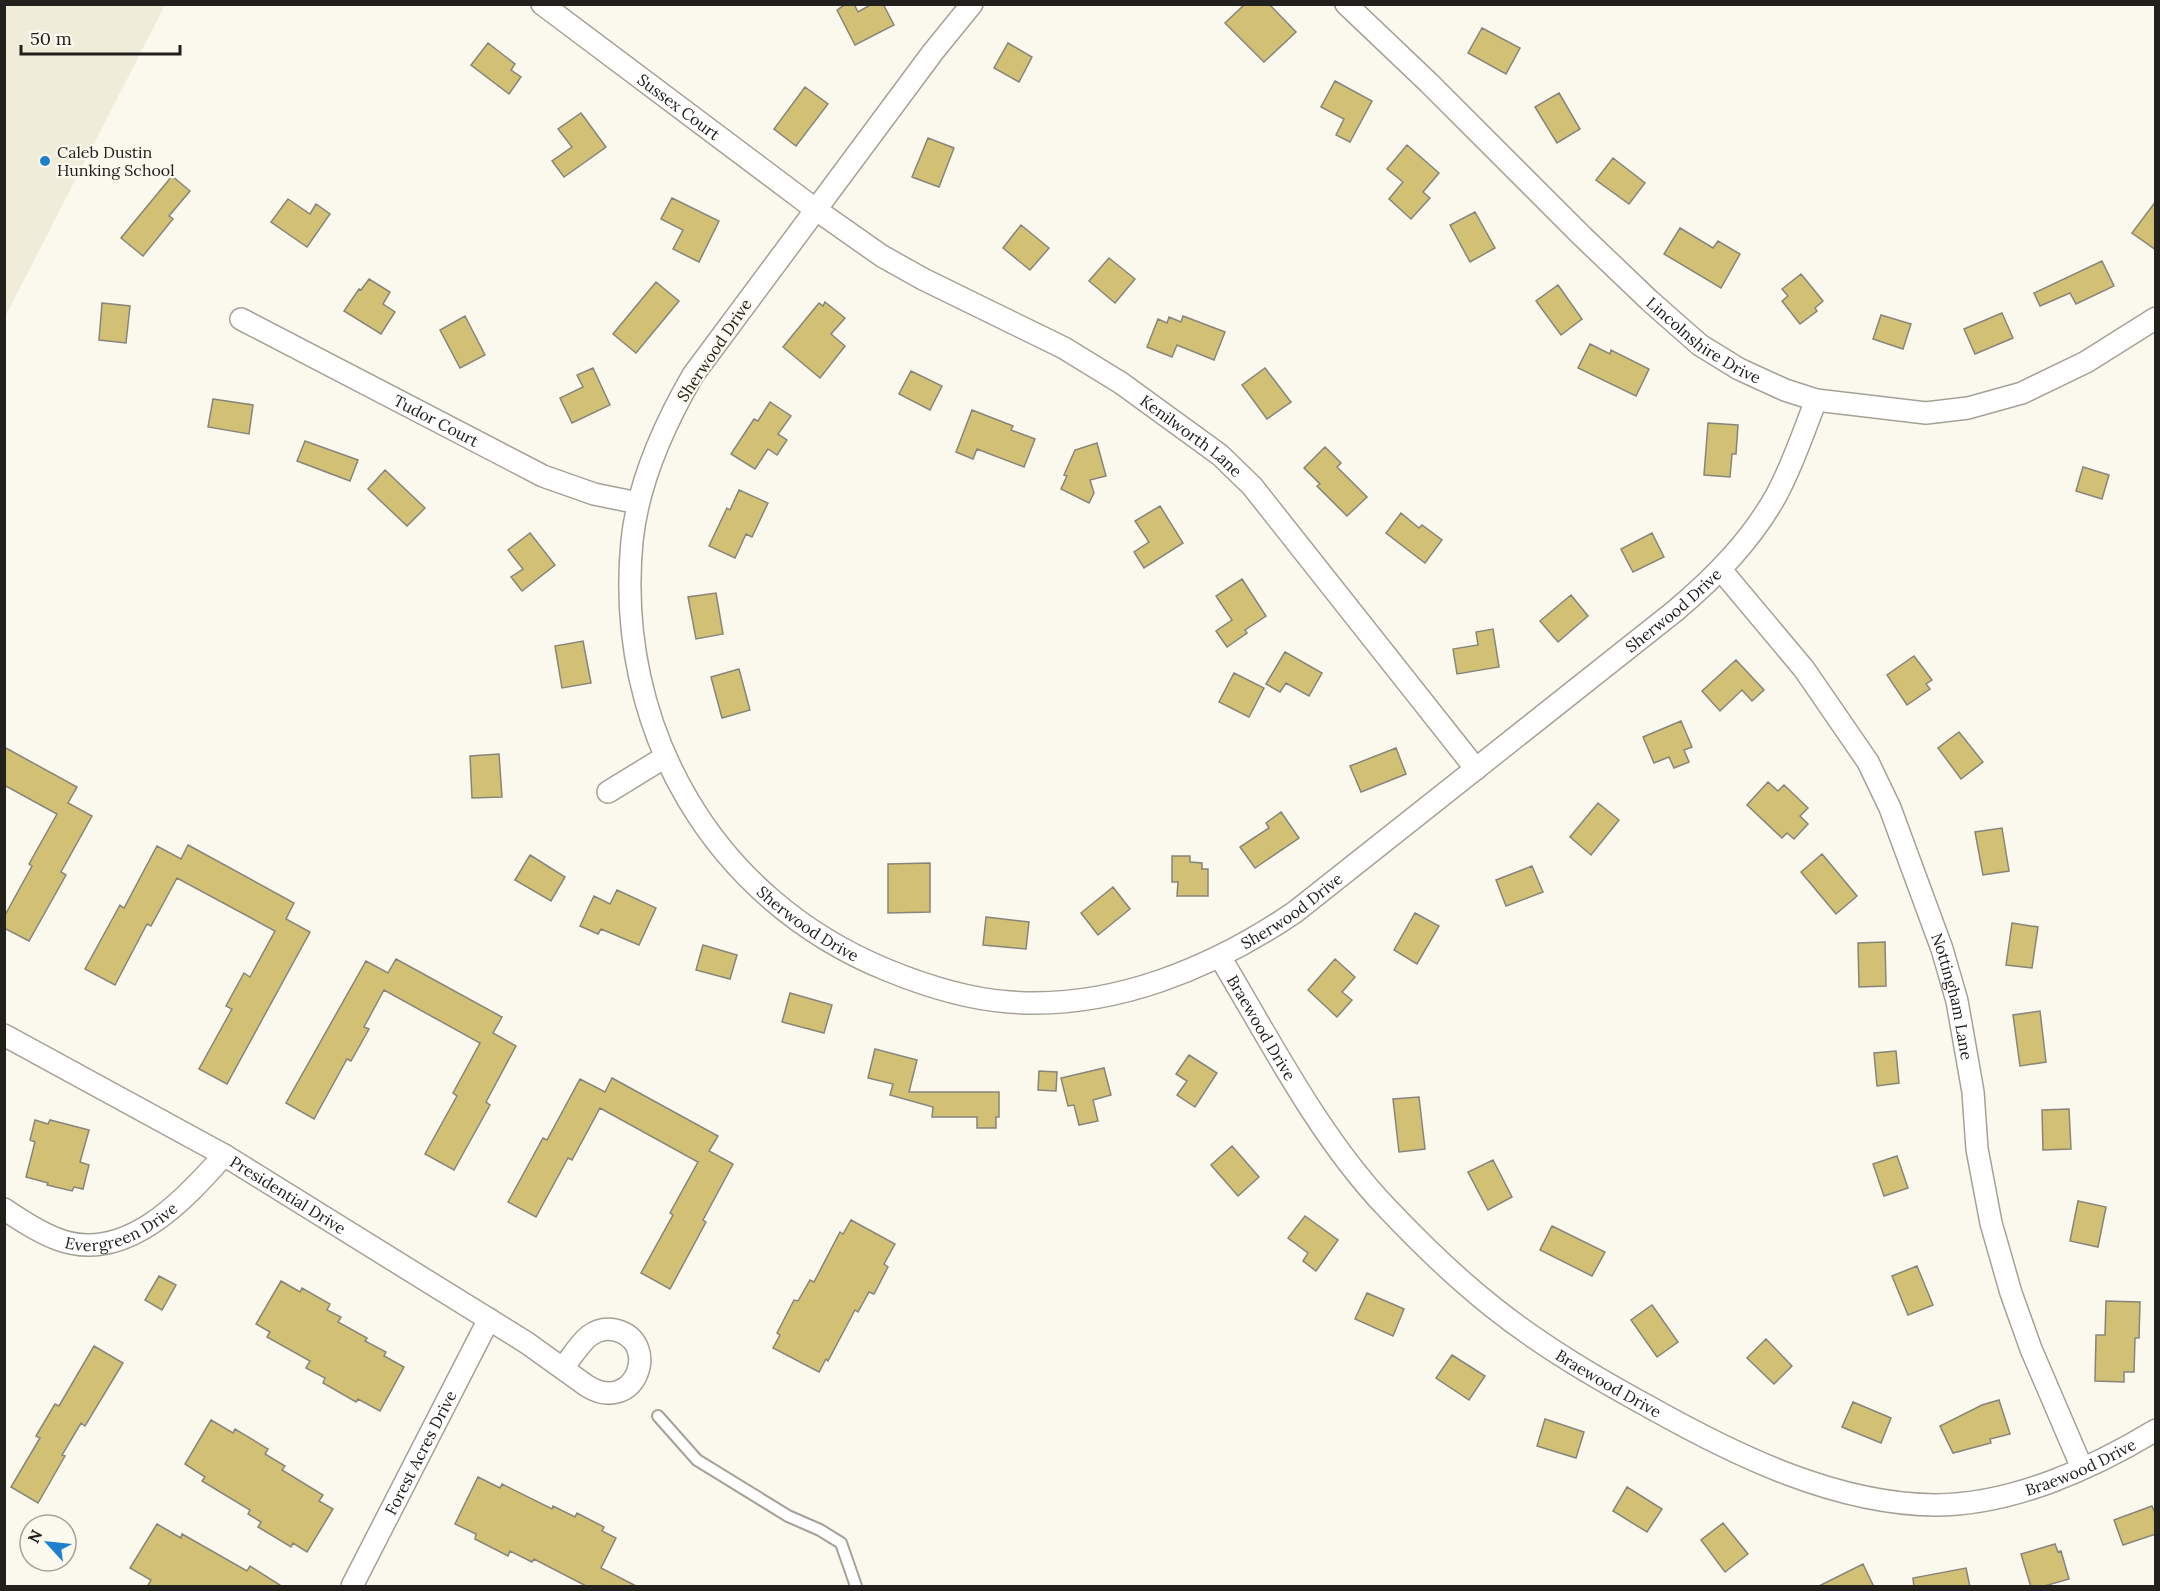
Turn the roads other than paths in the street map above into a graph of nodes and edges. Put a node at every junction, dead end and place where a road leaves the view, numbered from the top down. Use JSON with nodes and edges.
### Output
{"nodes":[{"id":1,"x":542,"y":4,"type":"edge"},
{"id":2,"x":972,"y":4,"type":"edge"},
{"id":3,"x":1346,"y":4,"type":"edge"},
{"id":4,"x":815,"y":209,"type":"junction"},
{"id":5,"x":2156,"y":318,"type":"edge"},
{"id":6,"x":241,"y":319,"type":"dead end"},
{"id":7,"x":1816,"y":400,"type":"junction"},
{"id":8,"x":638,"y":503,"type":"junction"},
{"id":9,"x":1721,"y":570,"type":"junction"},
{"id":10,"x":665,"y":757,"type":"junction"},
{"id":11,"x":1476,"y":769,"type":"junction"},
{"id":12,"x":608,"y":792,"type":"dead end"},
{"id":13,"x":1220,"y":957,"type":"junction"},
{"id":14,"x":4,"y":1035,"type":"edge"},
{"id":15,"x":224,"y":1155,"type":"junction"},
{"id":16,"x":4,"y":1209,"type":"edge"},
{"id":17,"x":489,"y":1320,"type":"junction"},
{"id":18,"x":563,"y":1368,"type":"dead end"},
{"id":19,"x":657,"y":1416,"type":"dead end"},
{"id":20,"x":2156,"y":1430,"type":"edge"},
{"id":21,"x":2082,"y":1468,"type":"junction"},
{"id":22,"x":352,"y":1587,"type":"edge"},
{"id":23,"x":856,"y":1587,"type":"edge"}],
"edges":[{"from":1,"to":4,"type":"street","name":"Sussex Court"},
{"from":2,"to":4,"type":"street","name":"Sherwood Drive"},
{"from":3,"to":7,"type":"street","name":"Lincolnshire Drive"},
{"from":4,"to":8,"type":"street","name":"Sherwood Drive"},
{"from":4,"to":11,"type":"street","name":"Kenilworth Lane"},
{"from":5,"to":7,"type":"street","name":"Lincolnshire Drive"},
{"from":6,"to":8,"type":"street","name":"Tudor Court"},
{"from":7,"to":9,"type":"street","name":"Sherwood Drive"},
{"from":8,"to":10,"type":"street","name":"Sherwood Drive"},
{"from":9,"to":11,"type":"street","name":"Sherwood Drive"},
{"from":9,"to":21,"type":"street","name":"Nottingham Lane"},
{"from":10,"to":12,"type":"street"},
{"from":10,"to":13,"type":"street","name":"Sherwood Drive"},
{"from":11,"to":13,"type":"street","name":"Sherwood Drive"},
{"from":13,"to":21,"type":"street","name":"Braewood Drive"},
{"from":14,"to":15,"type":"street","name":"Presidential Drive"},
{"from":15,"to":16,"type":"street","name":"Evergreen Drive"},
{"from":15,"to":17,"type":"street","name":"Presidential Drive"},
{"from":17,"to":18,"type":"street","name":"Presidential Drive"},
{"from":17,"to":22,"type":"street","name":"Forest Acres Drive"},
{"from":19,"to":23,"type":"lane"},
{"from":20,"to":21,"type":"street","name":"Braewood Drive"}]}
